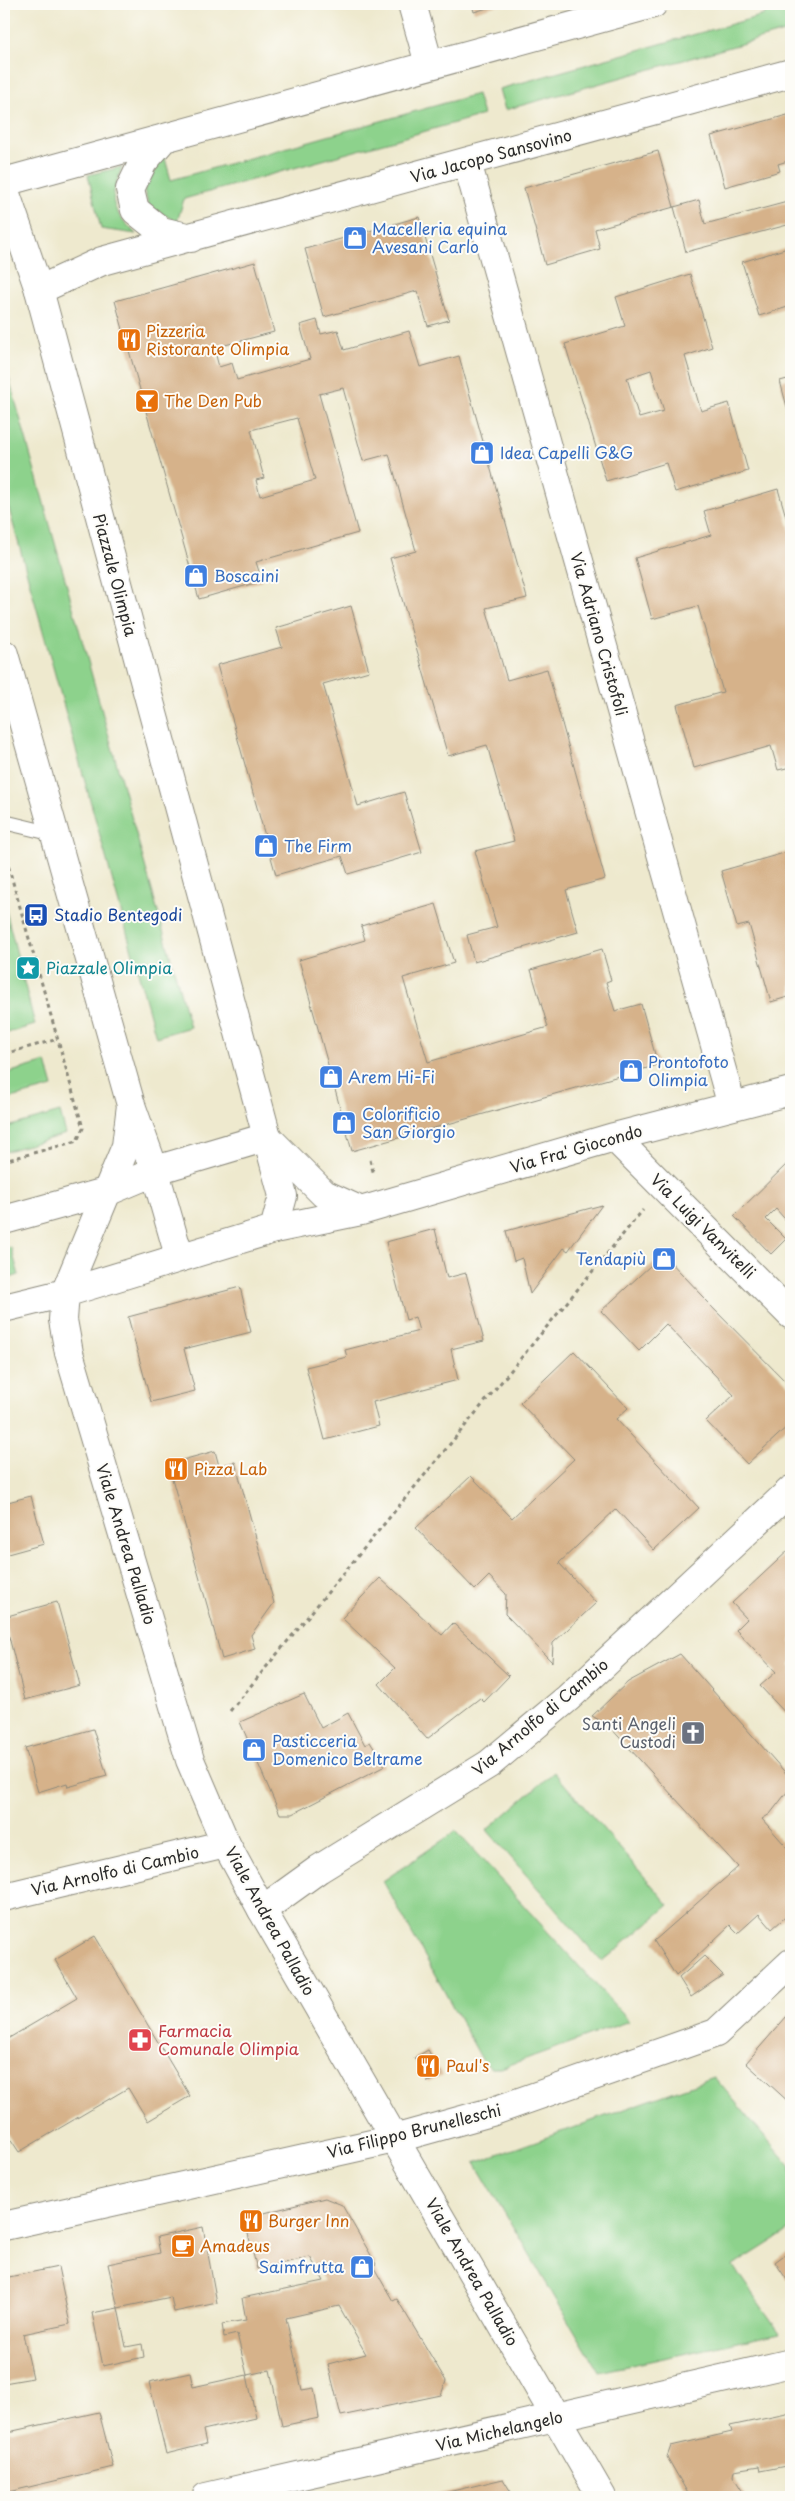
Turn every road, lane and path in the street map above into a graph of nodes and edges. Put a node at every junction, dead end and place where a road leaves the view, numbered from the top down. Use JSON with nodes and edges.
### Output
{"nodes":[{"id":1,"x":412,"y":4,"type":"edge"},
{"id":2,"x":653,"y":4,"type":"edge"},
{"id":3,"x":429,"y":64,"type":"junction"},
{"id":4,"x":791,"y":73,"type":"edge"},
{"id":5,"x":164,"y":138,"type":"junction"},
{"id":6,"x":467,"y":162,"type":"junction"},
{"id":7,"x":4,"y":182,"type":"edge"},
{"id":8,"x":4,"y":188,"type":"edge"},
{"id":9,"x":191,"y":238,"type":"junction"},
{"id":10,"x":39,"y":290,"type":"junction"},
{"id":11,"x":4,"y":654,"type":"edge"},
{"id":12,"x":4,"y":822,"type":"edge"},
{"id":13,"x":54,"y":834,"type":"junction"},
{"id":14,"x":4,"y":851,"type":"edge"},
{"id":15,"x":58,"y":1039,"type":"junction"},
{"id":16,"x":4,"y":1054,"type":"edge"},
{"id":17,"x":791,"y":1091,"type":"edge"},
{"id":18,"x":131,"y":1105,"type":"junction"},
{"id":19,"x":732,"y":1106,"type":"junction"},
{"id":20,"x":267,"y":1137,"type":"junction"},
{"id":21,"x":614,"y":1137,"type":"junction"},
{"id":22,"x":4,"y":1161,"type":"edge"},
{"id":23,"x":155,"y":1172,"type":"junction"},
{"id":24,"x":109,"y":1191,"type":"junction"},
{"id":25,"x":646,"y":1205,"type":"dead end"},
{"id":26,"x":361,"y":1211,"type":"junction"},
{"id":27,"x":4,"y":1220,"type":"edge"},
{"id":28,"x":274,"y":1229,"type":"junction"},
{"id":29,"x":182,"y":1256,"type":"junction"},
{"id":30,"x":65,"y":1293,"type":"junction"},
{"id":31,"x":4,"y":1308,"type":"edge"},
{"id":32,"x":791,"y":1316,"type":"edge"},
{"id":33,"x":791,"y":1490,"type":"edge"},
{"id":34,"x":230,"y":1711,"type":"dead end"},
{"id":35,"x":226,"y":1844,"type":"junction"},
{"id":36,"x":4,"y":1897,"type":"edge"},
{"id":37,"x":262,"y":1910,"type":"junction"},
{"id":38,"x":791,"y":1963,"type":"edge"},
{"id":39,"x":394,"y":2139,"type":"junction"},
{"id":40,"x":4,"y":2226,"type":"edge"},
{"id":41,"x":791,"y":2363,"type":"edge"},
{"id":42,"x":556,"y":2418,"type":"junction"},
{"id":43,"x":206,"y":2497,"type":"edge"},
{"id":44,"x":602,"y":2497,"type":"edge"}],
"edges":[{"from":1,"to":3,"type":"street"},
{"from":2,"to":3,"type":"street"},
{"from":3,"to":5,"type":"street"},
{"from":4,"to":6,"type":"street","name":"Via Jacopo Sansovino"},
{"from":5,"to":7,"type":"street"},
{"from":5,"to":9,"type":"street","name":"Via Jacopo Sansovino"},
{"from":6,"to":9,"type":"street","name":"Via Jacopo Sansovino"},
{"from":6,"to":19,"type":"street","name":"Via Adriano Cristofoli"},
{"from":8,"to":10,"type":"street","name":"Piazzale Olimpia"},
{"from":9,"to":10,"type":"street","name":"Via Jacopo Sansovino"},
{"from":10,"to":20,"type":"street","name":"Piazzale Olimpia"},
{"from":11,"to":13,"type":"street"},
{"from":12,"to":13,"type":"lane"},
{"from":13,"to":18,"type":"street"},
{"from":14,"to":15,"type":"path"},
{"from":15,"to":16,"type":"path"},
{"from":15,"to":22,"type":"path"},
{"from":17,"to":19,"type":"street","name":"Via Fra' Giocondo"},
{"from":18,"to":23,"type":"street"},
{"from":18,"to":24,"type":"street"},
{"from":19,"to":21,"type":"street","name":"Via Fra' Giocondo"},
{"from":20,"to":23,"type":"street"},
{"from":20,"to":26,"type":"street","name":"Piazzale Olimpia"},
{"from":20,"to":28,"type":"street","name":"Piazzale Olimpia"},
{"from":21,"to":26,"type":"street","name":"Via Fra' Giocondo"},
{"from":21,"to":32,"type":"street","name":"Via Luigi Vanvitelli"},
{"from":23,"to":24,"type":"street"},
{"from":23,"to":29,"type":"street"},
{"from":24,"to":27,"type":"street"},
{"from":24,"to":30,"type":"street"},
{"from":25,"to":34,"type":"path"},
{"from":26,"to":28,"type":"street"},
{"from":28,"to":29,"type":"street"},
{"from":29,"to":30,"type":"street"},
{"from":30,"to":31,"type":"street"},
{"from":30,"to":35,"type":"street","name":"Viale Andrea Palladio"},
{"from":33,"to":37,"type":"street","name":"Via Arnolfo di Cambio"},
{"from":35,"to":36,"type":"street","name":"Via Arnolfo di Cambio"},
{"from":35,"to":37,"type":"street","name":"Viale Andrea Palladio"},
{"from":37,"to":39,"type":"street","name":"Viale Andrea Palladio"},
{"from":38,"to":39,"type":"street","name":"Via Filippo Brunelleschi"},
{"from":39,"to":40,"type":"street","name":"Via Filippo Brunelleschi"},
{"from":39,"to":42,"type":"street","name":"Viale Andrea Palladio"},
{"from":41,"to":42,"type":"street","name":"Via Michelangelo"},
{"from":42,"to":43,"type":"street","name":"Via Michelangelo"},
{"from":42,"to":44,"type":"street","name":"Viale Andrea Palladio"}]}
